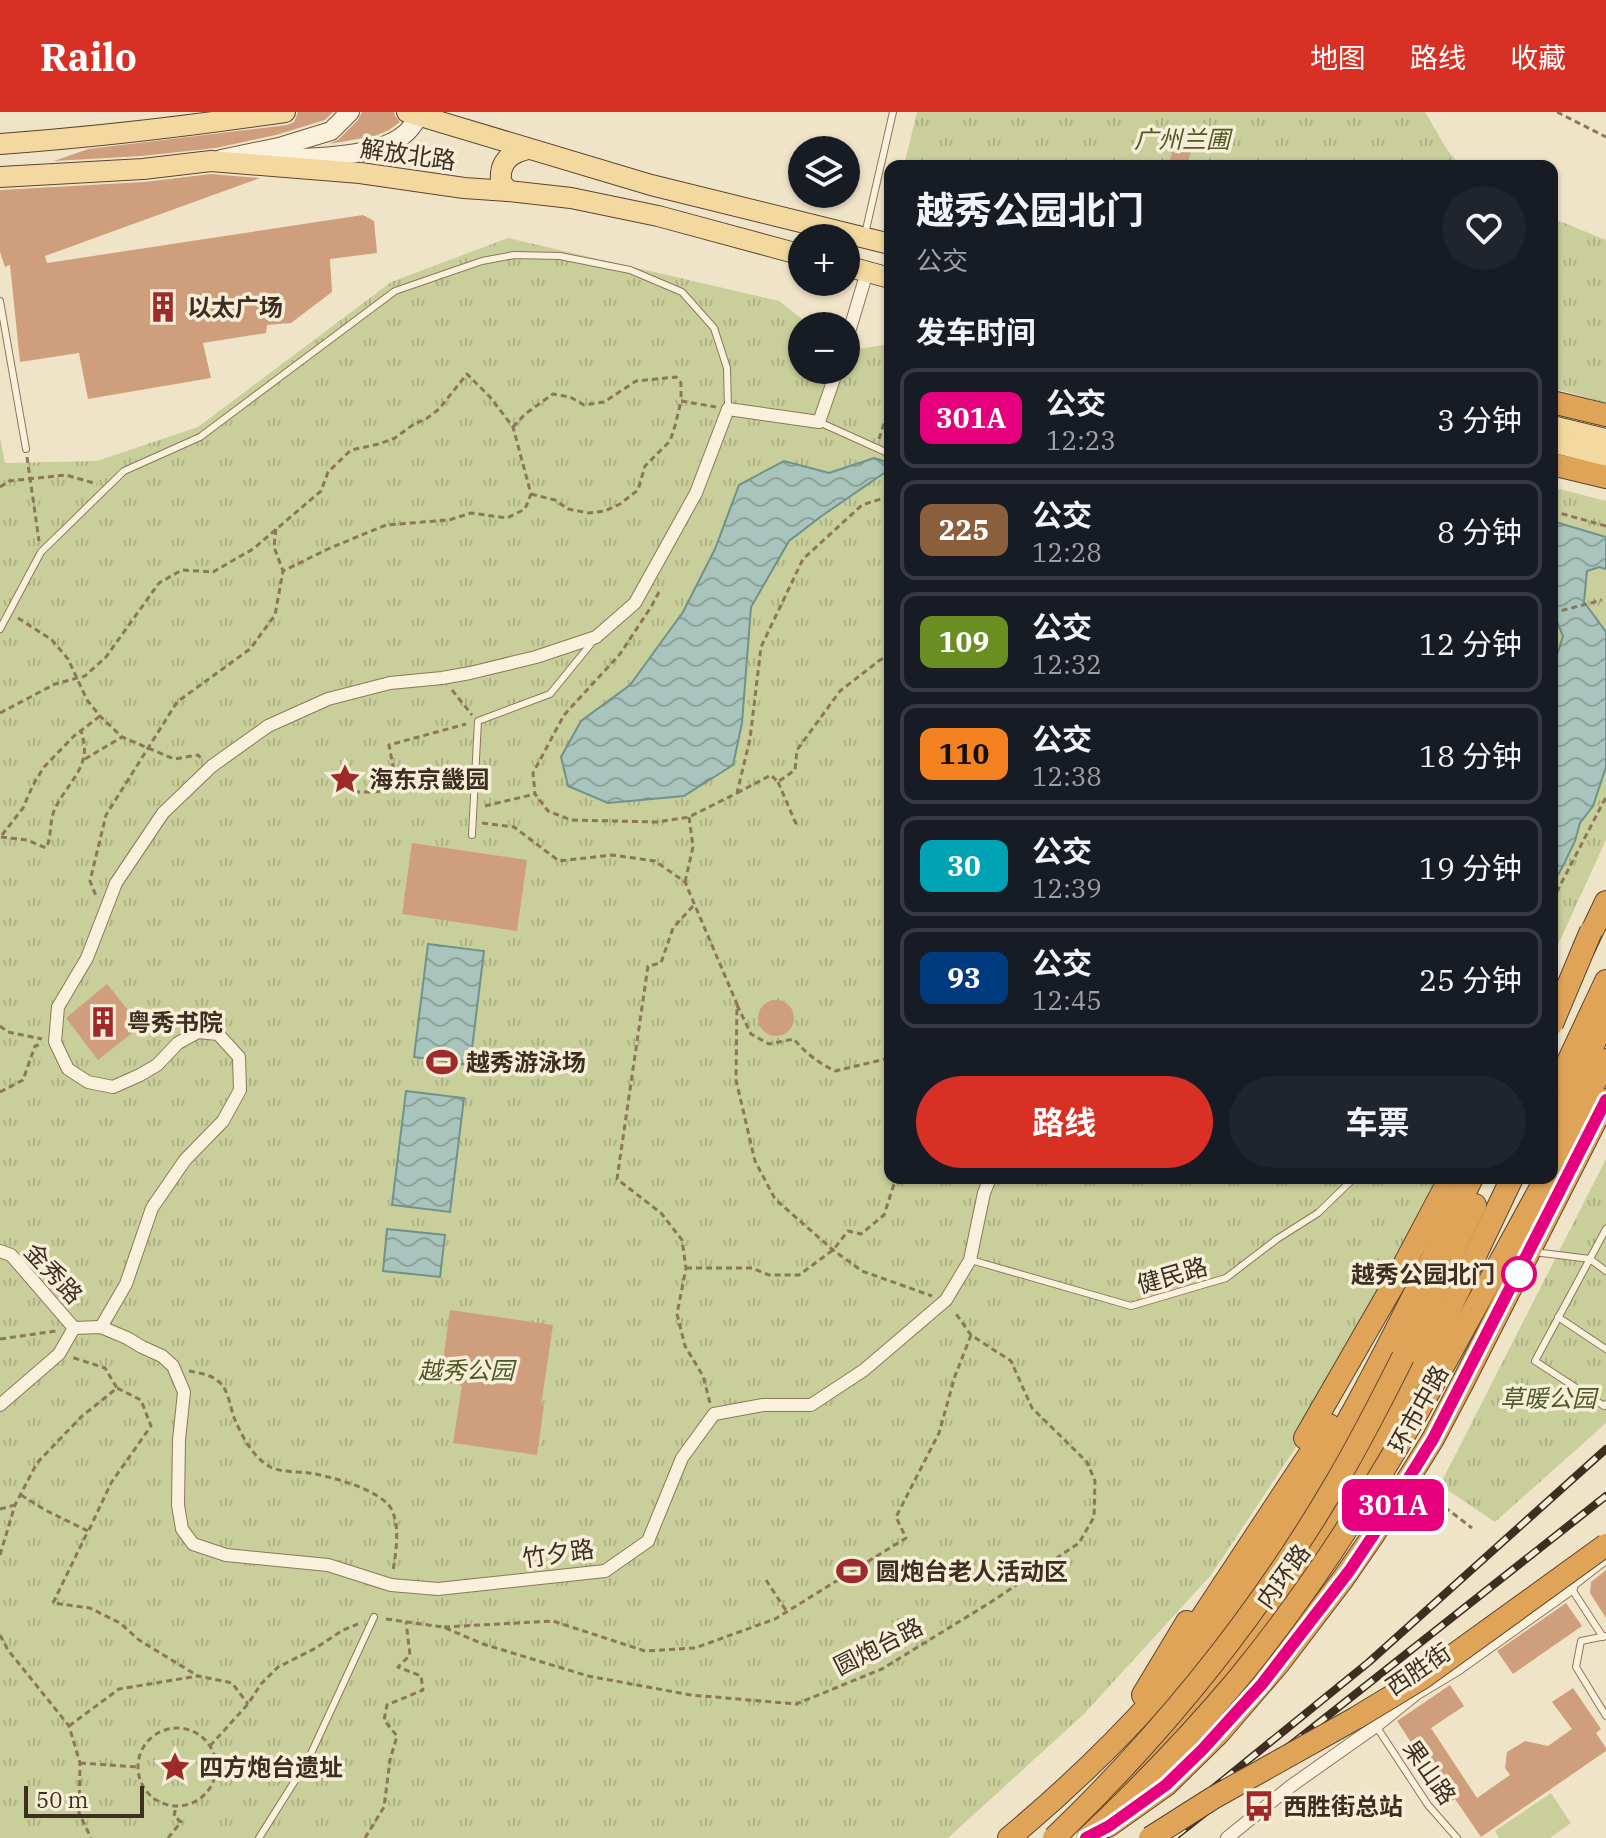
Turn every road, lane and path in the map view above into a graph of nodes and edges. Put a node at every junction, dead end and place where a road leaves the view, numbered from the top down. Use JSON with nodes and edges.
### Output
{"nodes":[{"id":1,"x":285,"y":112,"type":"edge"},
{"id":2,"x":350,"y":112,"type":"edge"},
{"id":3,"x":893,"y":112,"type":"edge"},
{"id":4,"x":1557,"y":112,"type":"edge"},
{"id":5,"x":416,"y":113,"type":"edge"},
{"id":6,"x":454,"y":119,"type":"edge"},
{"id":7,"x":332,"y":121,"type":"edge"},
{"id":8,"x":1606,"y":137,"type":"edge"},
{"id":9,"x":0,"y":144,"type":"edge"},
{"id":10,"x":528,"y":149,"type":"junction"},
{"id":11,"x":211,"y":161,"type":"junction"},
{"id":12,"x":0,"y":177,"type":"edge"},
{"id":13,"x":508,"y":191,"type":"junction"},
{"id":14,"x":865,"y":238,"type":"junction"},
{"id":15,"x":884,"y":243,"type":"edge"},
{"id":16,"x":788,"y":251,"type":"edge"},
{"id":17,"x":860,"y":270,"type":"edge"},
{"id":18,"x":867,"y":272,"type":"junction"},
{"id":19,"x":884,"y":276,"type":"edge"},
{"id":20,"x":0,"y":301,"type":"edge"},
{"id":21,"x":855,"y":312,"type":"edge"},
{"id":22,"x":832,"y":384,"type":"edge"},
{"id":23,"x":681,"y":401,"type":"junction"},
{"id":24,"x":1558,"y":403,"type":"edge"},
{"id":25,"x":728,"y":409,"type":"junction"},
{"id":26,"x":1606,"y":415,"type":"edge"},
{"id":27,"x":819,"y":422,"type":"junction"},
{"id":28,"x":884,"y":423,"type":"edge"},
{"id":29,"x":513,"y":427,"type":"junction"},
{"id":30,"x":1558,"y":427,"type":"edge"},
{"id":31,"x":1606,"y":439,"type":"edge"},
{"id":32,"x":1558,"y":444,"type":"edge"},
{"id":33,"x":26,"y":449,"type":"joint"},
{"id":34,"x":876,"y":449,"type":"junction"},
{"id":35,"x":884,"y":452,"type":"edge"},
{"id":36,"x":1606,"y":456,"type":"edge"},
{"id":37,"x":1558,"y":465,"type":"edge"},
{"id":38,"x":1606,"y":477,"type":"edge"},
{"id":39,"x":30,"y":479,"type":"junction"},
{"id":40,"x":0,"y":487,"type":"edge"},
{"id":41,"x":107,"y":487,"type":"junction"},
{"id":42,"x":531,"y":494,"type":"junction"},
{"id":43,"x":884,"y":498,"type":"edge"},
{"id":44,"x":1558,"y":513,"type":"edge"},
{"id":45,"x":1606,"y":526,"type":"edge"},
{"id":46,"x":276,"y":529,"type":"junction"},
{"id":47,"x":41,"y":552,"type":"junction"},
{"id":48,"x":283,"y":571,"type":"junction"},
{"id":49,"x":662,"y":586,"type":"dead end"},
{"id":50,"x":1602,"y":600,"type":"dead end"},
{"id":51,"x":1558,"y":611,"type":"edge"},
{"id":52,"x":9,"y":613,"type":"junction"},
{"id":53,"x":0,"y":629,"type":"edge"},
{"id":54,"x":596,"y":637,"type":"junction"},
{"id":55,"x":884,"y":658,"type":"edge"},
{"id":56,"x":78,"y":678,"type":"junction"},
{"id":57,"x":442,"y":678,"type":"junction"},
{"id":58,"x":0,"y":713,"type":"edge"},
{"id":59,"x":100,"y":716,"type":"junction"},
{"id":60,"x":478,"y":721,"type":"junction"},
{"id":61,"x":81,"y":731,"type":"junction"},
{"id":62,"x":122,"y":737,"type":"junction"},
{"id":63,"x":149,"y":747,"type":"junction"},
{"id":64,"x":85,"y":759,"type":"junction"},
{"id":65,"x":212,"y":766,"type":"junction"},
{"id":66,"x":778,"y":782,"type":"junction"},
{"id":67,"x":354,"y":792,"type":"dead end"},
{"id":68,"x":737,"y":793,"type":"junction"},
{"id":69,"x":535,"y":794,"type":"junction"},
{"id":70,"x":1606,"y":797,"type":"edge"},
{"id":71,"x":474,"y":809,"type":"junction"},
{"id":72,"x":689,"y":817,"type":"junction"},
{"id":73,"x":473,"y":823,"type":"junction"},
{"id":74,"x":797,"y":826,"type":"dead end"},
{"id":75,"x":472,"y":835,"type":"dead end"},
{"id":76,"x":0,"y":838,"type":"edge"},
{"id":77,"x":685,"y":882,"type":"junction"},
{"id":78,"x":1558,"y":889,"type":"edge"},
{"id":79,"x":1606,"y":900,"type":"edge"},
{"id":80,"x":693,"y":905,"type":"junction"},
{"id":81,"x":104,"y":915,"type":"junction"},
{"id":82,"x":1591,"y":931,"type":"junction"},
{"id":83,"x":1606,"y":981,"type":"edge"},
{"id":84,"x":1558,"y":993,"type":"edge"},
{"id":85,"x":1558,"y":1003,"type":"edge"},
{"id":86,"x":737,"y":1004,"type":"junction"},
{"id":87,"x":1558,"y":1010,"type":"edge"},
{"id":88,"x":1606,"y":1017,"type":"edge"},
{"id":89,"x":0,"y":1026,"type":"edge"},
{"id":90,"x":55,"y":1042,"type":"junction"},
{"id":91,"x":884,"y":1059,"type":"edge"},
{"id":92,"x":1606,"y":1060,"type":"edge"},
{"id":93,"x":1558,"y":1083,"type":"edge"},
{"id":94,"x":0,"y":1092,"type":"edge"},
{"id":95,"x":1606,"y":1100,"type":"edge"},
{"id":96,"x":1558,"y":1122,"type":"edge"},
{"id":97,"x":1558,"y":1154,"type":"edge"},
{"id":98,"x":894,"y":1184,"type":"edge"},
{"id":99,"x":988,"y":1184,"type":"edge"},
{"id":100,"x":1348,"y":1184,"type":"edge"},
{"id":101,"x":1447,"y":1184,"type":"edge"},
{"id":102,"x":1460,"y":1184,"type":"edge"},
{"id":103,"x":1469,"y":1184,"type":"edge"},
{"id":104,"x":1484,"y":1184,"type":"edge"},
{"id":105,"x":1509,"y":1184,"type":"edge"},
{"id":106,"x":1529,"y":1184,"type":"edge"},
{"id":107,"x":1543,"y":1184,"type":"edge"},
{"id":108,"x":1606,"y":1229,"type":"edge"},
{"id":109,"x":833,"y":1250,"type":"junction"},
{"id":110,"x":0,"y":1251,"type":"edge"},
{"id":111,"x":1530,"y":1251,"type":"junction"},
{"id":112,"x":1590,"y":1259,"type":"junction"},
{"id":113,"x":970,"y":1260,"type":"junction"},
{"id":114,"x":686,"y":1268,"type":"junction"},
{"id":115,"x":1606,"y":1271,"type":"edge"},
{"id":116,"x":946,"y":1300,"type":"junction"},
{"id":117,"x":1558,"y":1317,"type":"junction"},
{"id":118,"x":101,"y":1327,"type":"junction"},
{"id":119,"x":74,"y":1328,"type":"junction"},
{"id":120,"x":971,"y":1335,"type":"junction"},
{"id":121,"x":0,"y":1339,"type":"edge"},
{"id":122,"x":1606,"y":1349,"type":"edge"},
{"id":123,"x":59,"y":1354,"type":"junction"},
{"id":124,"x":173,"y":1366,"type":"junction"},
{"id":125,"x":1441,"y":1370,"type":"junction"},
{"id":126,"x":117,"y":1388,"type":"junction"},
{"id":127,"x":1606,"y":1404,"type":"edge"},
{"id":128,"x":0,"y":1405,"type":"edge"},
{"id":129,"x":714,"y":1414,"type":"junction"},
{"id":130,"x":1409,"y":1480,"type":"junction"},
{"id":131,"x":21,"y":1495,"type":"junction"},
{"id":132,"x":15,"y":1505,"type":"junction"},
{"id":133,"x":0,"y":1509,"type":"edge"},
{"id":134,"x":1472,"y":1528,"type":"dead end"},
{"id":135,"x":88,"y":1531,"type":"junction"},
{"id":136,"x":1606,"y":1545,"type":"edge"},
{"id":137,"x":0,"y":1555,"type":"edge"},
{"id":138,"x":1606,"y":1561,"type":"edge"},
{"id":139,"x":766,"y":1580,"type":"dead end"},
{"id":140,"x":391,"y":1585,"type":"junction"},
{"id":141,"x":1571,"y":1588,"type":"junction"},
{"id":142,"x":787,"y":1612,"type":"junction"},
{"id":143,"x":374,"y":1617,"type":"junction"},
{"id":144,"x":406,"y":1622,"type":"junction"},
{"id":145,"x":443,"y":1627,"type":"junction"},
{"id":146,"x":0,"y":1635,"type":"edge"},
{"id":147,"x":1605,"y":1636,"type":"edge"},
{"id":148,"x":198,"y":1676,"type":"junction"},
{"id":149,"x":248,"y":1704,"type":"junction"},
{"id":150,"x":1606,"y":1716,"type":"edge"},
{"id":151,"x":69,"y":1726,"type":"junction"},
{"id":152,"x":1376,"y":1726,"type":"junction"},
{"id":153,"x":210,"y":1746,"type":"junction"},
{"id":154,"x":1109,"y":1746,"type":"junction"},
{"id":155,"x":80,"y":1763,"type":"junction"},
{"id":156,"x":138,"y":1767,"type":"junction"},
{"id":157,"x":1166,"y":1785,"type":"junction"},
{"id":158,"x":1291,"y":1786,"type":"junction"},
{"id":159,"x":176,"y":1806,"type":"junction"},
{"id":160,"x":91,"y":1838,"type":"edge"},
{"id":161,"x":168,"y":1838,"type":"edge"},
{"id":162,"x":259,"y":1838,"type":"edge"},
{"id":163,"x":365,"y":1838,"type":"edge"},
{"id":164,"x":1009,"y":1838,"type":"edge"},
{"id":165,"x":1057,"y":1838,"type":"edge"},
{"id":166,"x":1086,"y":1838,"type":"edge"},
{"id":167,"x":1103,"y":1838,"type":"edge"},
{"id":168,"x":1150,"y":1838,"type":"edge"},
{"id":169,"x":1227,"y":1838,"type":"edge"},
{"id":170,"x":1239,"y":1838,"type":"edge"},
{"id":171,"x":1457,"y":1838,"type":"edge"}],
"edges":[{"from":1,"to":9,"type":"main road"},
{"from":2,"to":7,"type":"main road"},
{"from":3,"to":14,"type":"lane"},
{"from":4,"to":8,"type":"path"},
{"from":5,"to":6,"type":"main road","name":"解放北路"},
{"from":5,"to":11,"type":"main road"},
{"from":6,"to":10,"type":"main road","name":"解放北路"},
{"from":7,"to":11,"type":"main road"},
{"from":10,"to":13,"type":"main road"},
{"from":10,"to":14,"type":"main road","name":"解放北路"},
{"from":11,"to":12,"type":"main road","name":"解放北路"},
{"from":11,"to":13,"type":"main road","name":"解放北路"},
{"from":13,"to":16,"type":"main road","name":"解放北路"},
{"from":14,"to":15,"type":"main road","name":"解放北路"},
{"from":17,"to":18,"type":"main road"},
{"from":18,"to":19,"type":"main road"},
{"from":18,"to":21,"type":"street"},
{"from":20,"to":33,"type":"lane"},
{"from":22,"to":27,"type":"street"},
{"from":23,"to":25,"type":"path"},
{"from":23,"to":29,"type":"path"},
{"from":23,"to":42,"type":"path"},
{"from":24,"to":26,"type":"highway"},
{"from":25,"to":27,"type":"street"},
{"from":25,"to":41,"type":"lane"},
{"from":25,"to":54,"type":"street"},
{"from":27,"to":34,"type":"lane"},
{"from":28,"to":34,"type":"path"},
{"from":29,"to":42,"type":"path"},
{"from":29,"to":46,"type":"path"},
{"from":30,"to":31,"type":"main road"},
{"from":32,"to":36,"type":"main road"},
{"from":33,"to":39,"type":"path"},
{"from":34,"to":35,"type":"lane"},
{"from":37,"to":38,"type":"highway"},
{"from":39,"to":40,"type":"path"},
{"from":39,"to":41,"type":"path"},
{"from":39,"to":47,"type":"path"},
{"from":41,"to":47,"type":"lane"},
{"from":42,"to":48,"type":"path"},
{"from":43,"to":68,"type":"path"},
{"from":44,"to":45,"type":"path"},
{"from":46,"to":48,"type":"path"},
{"from":46,"to":56,"type":"path"},
{"from":47,"to":52,"type":"lane"},
{"from":48,"to":63,"type":"path"},
{"from":49,"to":69,"type":"path"},
{"from":50,"to":51,"type":"path"},
{"from":52,"to":53,"type":"lane"},
{"from":52,"to":56,"type":"path"},
{"from":54,"to":57,"type":"street"},
{"from":54,"to":60,"type":"lane"},
{"from":55,"to":66,"type":"path"},
{"from":56,"to":58,"type":"path"},
{"from":56,"to":59,"type":"path"},
{"from":57,"to":60,"type":"path"},
{"from":57,"to":65,"type":"street"},
{"from":59,"to":61,"type":"path"},
{"from":59,"to":62,"type":"path"},
{"from":60,"to":67,"type":"path"},
{"from":60,"to":71,"type":"lane"},
{"from":61,"to":64,"type":"path"},
{"from":61,"to":76,"type":"path"},
{"from":62,"to":63,"type":"path"},
{"from":62,"to":64,"type":"path"},
{"from":63,"to":65,"type":"path"},
{"from":63,"to":81,"type":"path"},
{"from":64,"to":76,"type":"path"},
{"from":65,"to":81,"type":"street"},
{"from":66,"to":68,"type":"path"},
{"from":66,"to":74,"type":"path"},
{"from":68,"to":72,"type":"path"},
{"from":69,"to":71,"type":"path"},
{"from":69,"to":72,"type":"path"},
{"from":70,"to":78,"type":"path"},
{"from":71,"to":73,"type":"lane"},
{"from":72,"to":77,"type":"path"},
{"from":73,"to":75,"type":"lane"},
{"from":73,"to":77,"type":"path"},
{"from":77,"to":80,"type":"path"},
{"from":79,"to":82,"type":"highway"},
{"from":79,"to":85,"type":"highway"},
{"from":80,"to":86,"type":"path"},
{"from":80,"to":114,"type":"path"},
{"from":81,"to":90,"type":"street"},
{"from":82,"to":84,"type":"highway","bridge":true},
{"from":82,"to":87,"type":"highway","bridge":true},
{"from":83,"to":93,"type":"highway"},
{"from":86,"to":91,"type":"path"},
{"from":86,"to":109,"type":"path"},
{"from":88,"to":96,"type":"highway"},
{"from":89,"to":90,"type":"path"},
{"from":90,"to":94,"type":"path"},
{"from":90,"to":118,"type":"street"},
{"from":92,"to":97,"type":"highway"},
{"from":95,"to":111,"type":"highway","name":"环市中路"},
{"from":98,"to":109,"type":"path"},
{"from":99,"to":113,"type":"street"},
{"from":100,"to":113,"type":"lane","name":"健民路"},
{"from":101,"to":154,"type":"highway"},
{"from":102,"to":154,"type":"highway"},
{"from":103,"to":154,"type":"highway"},
{"from":104,"to":165,"type":"highway","name":"内环路","bridge":true},
{"from":105,"to":165,"type":"highway"},
{"from":106,"to":125,"type":"highway","name":"内环路"},
{"from":107,"to":125,"type":"highway"},
{"from":108,"to":112,"type":"lane"},
{"from":109,"to":114,"type":"path"},
{"from":109,"to":116,"type":"path"},
{"from":110,"to":119,"type":"street","name":"金秀路"},
{"from":111,"to":112,"type":"lane"},
{"from":111,"to":130,"type":"highway","name":"环市中路"},
{"from":112,"to":115,"type":"lane"},
{"from":112,"to":117,"type":"lane"},
{"from":113,"to":116,"type":"street"},
{"from":114,"to":129,"type":"path"},
{"from":116,"to":120,"type":"path","name":"圆炮台路"},
{"from":116,"to":129,"type":"street"},
{"from":117,"to":122,"type":"lane"},
{"from":117,"to":127,"type":"lane"},
{"from":118,"to":119,"type":"street"},
{"from":118,"to":124,"type":"street"},
{"from":119,"to":121,"type":"path"},
{"from":119,"to":123,"type":"street"},
{"from":120,"to":142,"type":"path"},
{"from":120,"to":145,"type":"path","name":"圆炮台路"},
{"from":123,"to":126,"type":"path"},
{"from":123,"to":128,"type":"street"},
{"from":124,"to":140,"type":"path"},
{"from":124,"to":140,"type":"street","name":"竹夕路"},
{"from":125,"to":166,"type":"highway","name":"内环路","bridge":true},
{"from":126,"to":131,"type":"path"},
{"from":126,"to":135,"type":"path"},
{"from":129,"to":140,"type":"street","name":"竹夕路"},
{"from":130,"to":134,"type":"path"},
{"from":130,"to":157,"type":"highway","name":"环市中路"},
{"from":131,"to":132,"type":"path"},
{"from":131,"to":135,"type":"path"},
{"from":132,"to":133,"type":"path"},
{"from":132,"to":137,"type":"path"},
{"from":135,"to":148,"type":"path"},
{"from":136,"to":168,"type":"highway","bridge":true},
{"from":138,"to":141,"type":"lane"},
{"from":139,"to":142,"type":"path"},
{"from":141,"to":147,"type":"lane"},
{"from":141,"to":152,"type":"street","name":"西胜街"},
{"from":142,"to":145,"type":"path"},
{"from":143,"to":144,"type":"path","name":"圆炮台路"},
{"from":143,"to":149,"type":"path"},
{"from":143,"to":162,"type":"lane"},
{"from":144,"to":145,"type":"path","name":"圆炮台路"},
{"from":144,"to":163,"type":"path"},
{"from":146,"to":151,"type":"path"},
{"from":147,"to":150,"type":"lane"},
{"from":148,"to":149,"type":"path"},
{"from":148,"to":151,"type":"path"},
{"from":149,"to":153,"type":"path"},
{"from":151,"to":155,"type":"path"},
{"from":152,"to":158,"type":"street","name":"西胜街"},
{"from":152,"to":171,"type":"lane","name":"果山路"},
{"from":153,"to":156,"type":"path"},
{"from":153,"to":159,"type":"path"},
{"from":154,"to":164,"type":"highway"},
{"from":155,"to":156,"type":"path"},
{"from":155,"to":160,"type":"path"},
{"from":156,"to":159,"type":"path"},
{"from":157,"to":166,"type":"highway","name":"环市中路"},
{"from":157,"to":167,"type":"highway"},
{"from":158,"to":169,"type":"street","name":"西胜街"},
{"from":158,"to":170,"type":"street","name":"西胜街"},
{"from":159,"to":161,"type":"path"}]}
